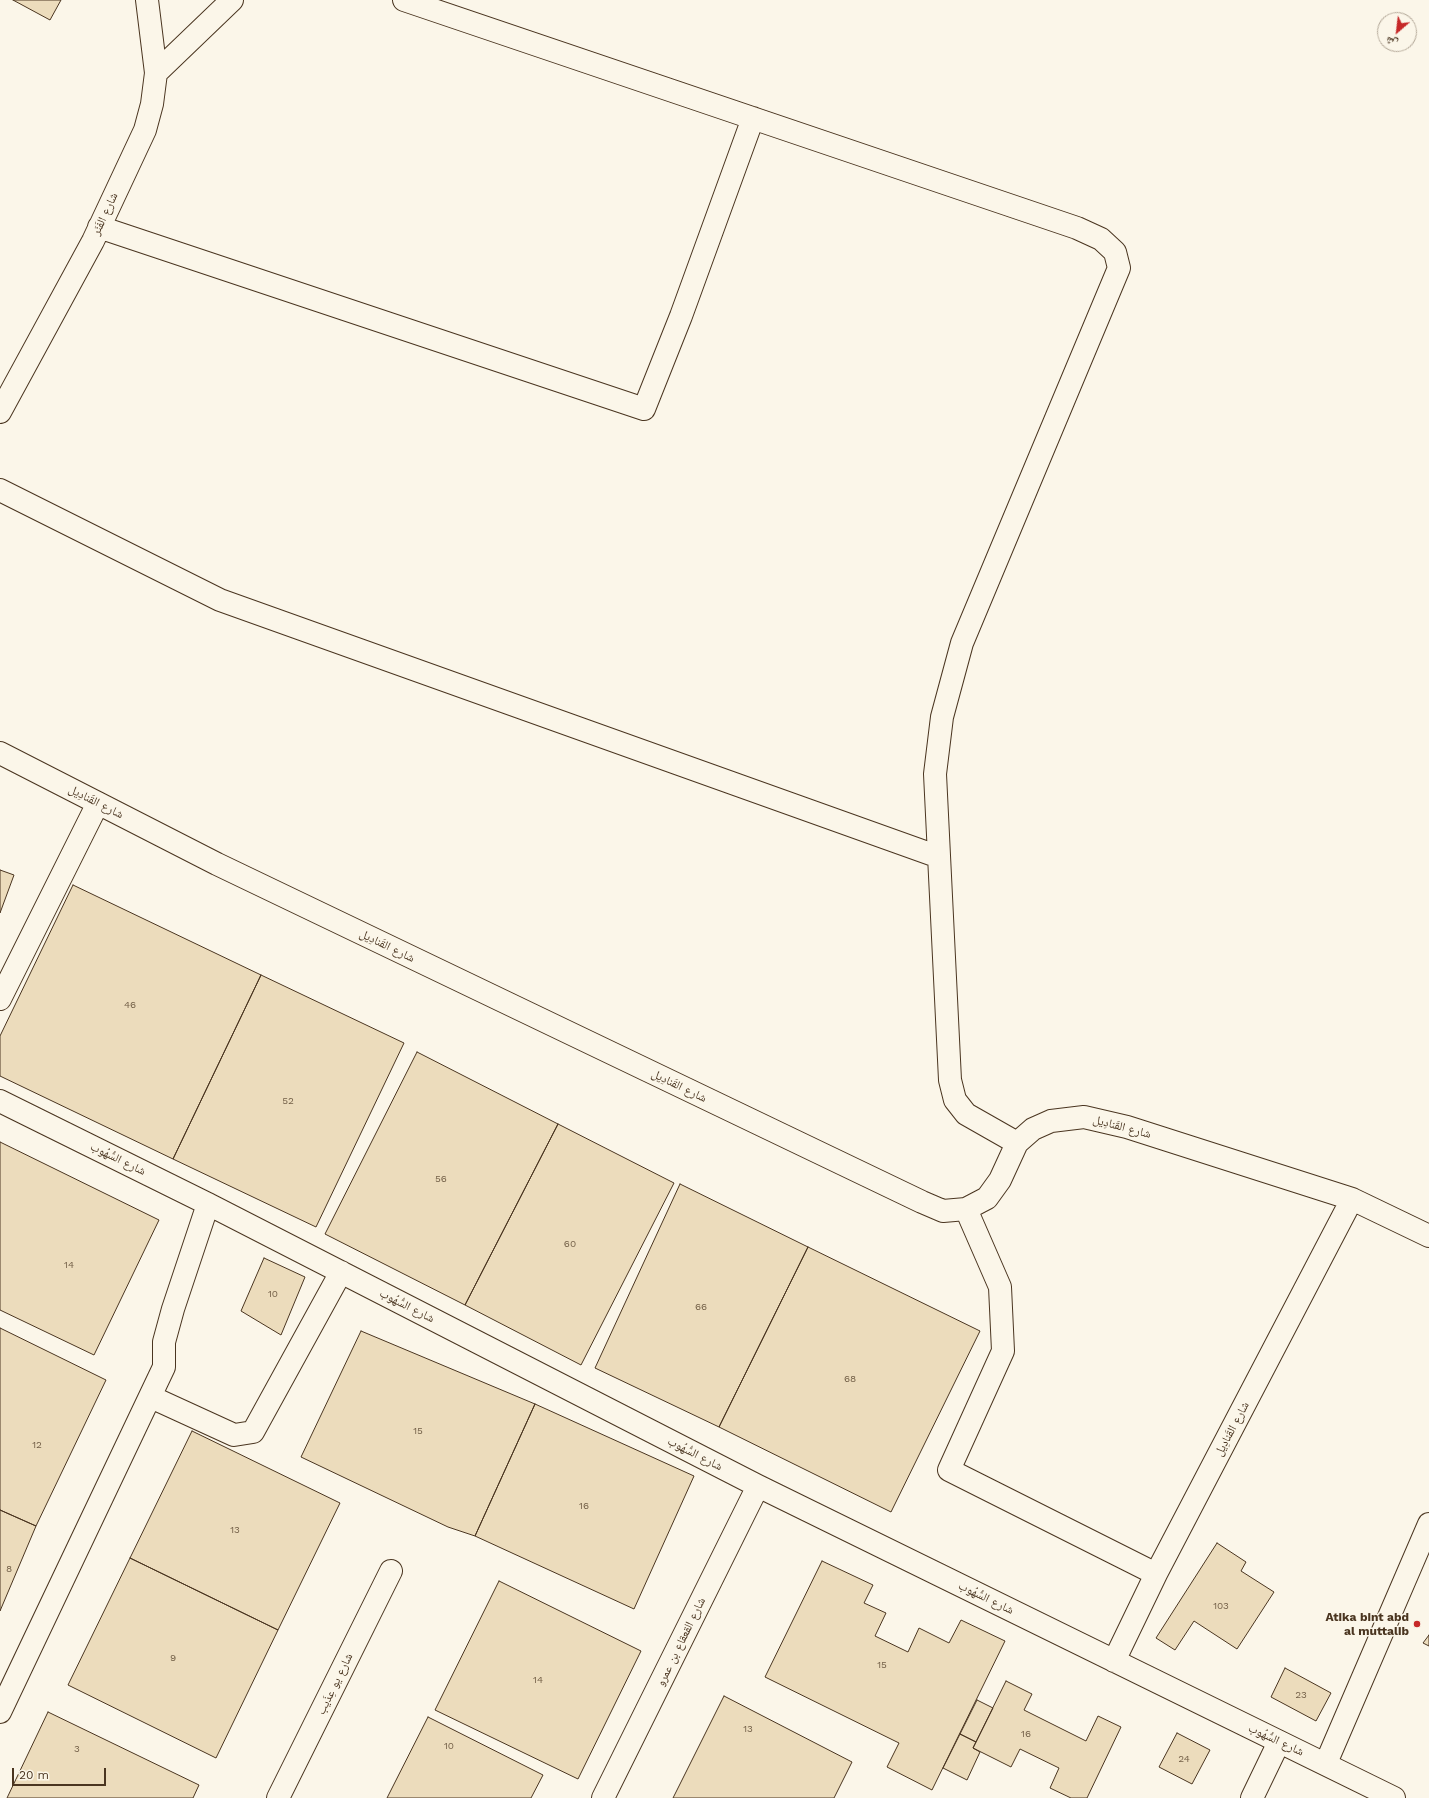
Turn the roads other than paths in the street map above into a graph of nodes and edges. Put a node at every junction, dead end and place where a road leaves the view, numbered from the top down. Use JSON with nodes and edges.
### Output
{"nodes":[{"id":1,"x":147,"y":0,"type":"edge"},
{"id":2,"x":232,"y":0,"type":"edge"},
{"id":3,"x":404,"y":0,"type":"edge"},
{"id":4,"x":156,"y":73,"type":"junction"},
{"id":5,"x":753,"y":118,"type":"junction"},
{"id":6,"x":99,"y":227,"type":"junction"},
{"id":7,"x":0,"y":412,"type":"edge"},
{"id":8,"x":0,"y":490,"type":"edge"},
{"id":9,"x":0,"y":753,"type":"edge"},
{"id":10,"x":98,"y":803,"type":"junction"},
{"id":11,"x":939,"y":857,"type":"junction"},
{"id":12,"x":0,"y":999,"type":"edge"},
{"id":13,"x":0,"y":1101,"type":"edge"},
{"id":14,"x":1017,"y":1142,"type":"junction"},
{"id":15,"x":1352,"y":1199,"type":"junction"},
{"id":16,"x":208,"y":1204,"type":"junction"},
{"id":17,"x":966,"y":1209,"type":"junction"},
{"id":18,"x":1429,"y":1236,"type":"edge"},
{"id":19,"x":341,"y":1272,"type":"junction"},
{"id":20,"x":151,"y":1398,"type":"junction"},
{"id":21,"x":758,"y":1486,"type":"junction"},
{"id":22,"x":1429,"y":1524,"type":"edge"},
{"id":23,"x":391,"y":1571,"type":"dead end"},
{"id":24,"x":1156,"y":1574,"type":"junction"},
{"id":25,"x":1114,"y":1661,"type":"junction"},
{"id":26,"x":0,"y":1712,"type":"edge"},
{"id":27,"x":1279,"y":1742,"type":"junction"},
{"id":28,"x":1326,"y":1763,"type":"junction"},
{"id":29,"x":278,"y":1798,"type":"edge"},
{"id":30,"x":603,"y":1798,"type":"edge"},
{"id":31,"x":1252,"y":1798,"type":"edge"},
{"id":32,"x":1394,"y":1798,"type":"edge"}],
"edges":[{"from":1,"to":4,"type":"street","name":"شارع الفَنَر"},
{"from":2,"to":4,"type":"street"},
{"from":3,"to":5,"type":"street"},
{"from":4,"to":6,"type":"street","name":"شارع الفَنَر"},
{"from":5,"to":6,"type":"street"},
{"from":5,"to":11,"type":"street"},
{"from":6,"to":7,"type":"street","name":"شارع الفَنَر"},
{"from":8,"to":11,"type":"street"},
{"from":9,"to":10,"type":"street","name":"شارع القَنادِيل"},
{"from":10,"to":12,"type":"street"},
{"from":10,"to":17,"type":"street","name":"شارع القَنادِيل"},
{"from":11,"to":14,"type":"street"},
{"from":13,"to":16,"type":"street","name":"شارع السُّهُوب"},
{"from":14,"to":15,"type":"street","name":"شارع القَنادِيل"},
{"from":14,"to":17,"type":"street","name":"شارع القَنادِيل"},
{"from":15,"to":18,"type":"street","name":"شارع القَنادِيل"},
{"from":15,"to":24,"type":"street","name":"شارع القَنادِيل"},
{"from":16,"to":19,"type":"street","name":"شارع السُّهُوب"},
{"from":16,"to":20,"type":"street"},
{"from":17,"to":24,"type":"street"},
{"from":19,"to":20,"type":"street"},
{"from":19,"to":21,"type":"street","name":"شارع السُّهُوب"},
{"from":20,"to":26,"type":"street"},
{"from":21,"to":25,"type":"street","name":"شارع السُّهُوب"},
{"from":21,"to":30,"type":"street","name":"شارع القعقاع بن عمرو"},
{"from":22,"to":28,"type":"street"},
{"from":23,"to":29,"type":"street","name":"شارع يو عِذَيب"},
{"from":24,"to":25,"type":"street","name":"شارع القَنادِيل"},
{"from":25,"to":27,"type":"street","name":"شارع السُّهُوب"},
{"from":27,"to":28,"type":"street","name":"شارع السُّهُوب"},
{"from":27,"to":31,"type":"street"},
{"from":28,"to":32,"type":"street","name":"شارع السُّهُوب"}]}
